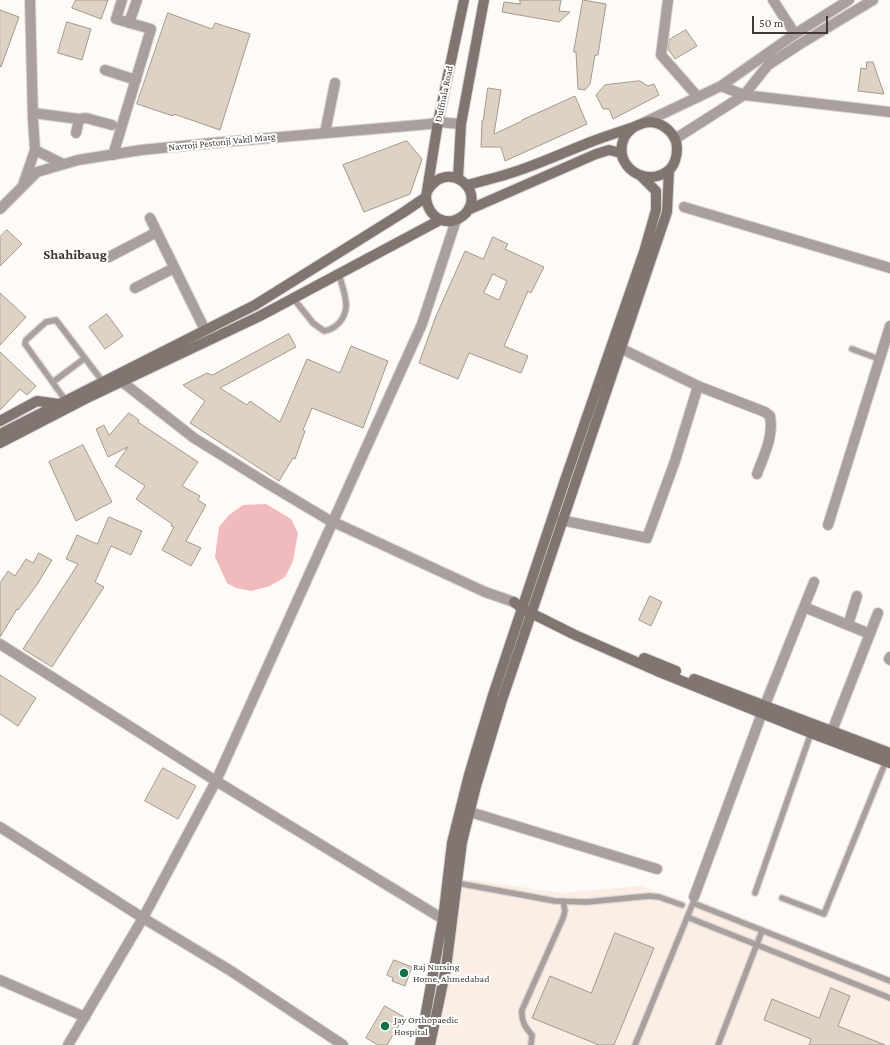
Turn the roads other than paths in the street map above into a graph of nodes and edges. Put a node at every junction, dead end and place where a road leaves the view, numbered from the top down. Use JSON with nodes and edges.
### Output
{"nodes":[{"id":1,"x":30,"y":0,"type":"edge"},
{"id":2,"x":122,"y":0,"type":"edge"},
{"id":3,"x":137,"y":0,"type":"edge"},
{"id":4,"x":464,"y":0,"type":"edge"},
{"id":5,"x":484,"y":0,"type":"edge"},
{"id":6,"x":668,"y":0,"type":"edge"},
{"id":7,"x":773,"y":0,"type":"edge"},
{"id":8,"x":849,"y":0,"type":"edge"},
{"id":9,"x":873,"y":0,"type":"edge"},
{"id":10,"x":129,"y":23,"type":"junction"},
{"id":11,"x":795,"y":34,"type":"junction"},
{"id":12,"x":105,"y":70,"type":"dead end"},
{"id":13,"x":136,"y":80,"type":"junction"},
{"id":14,"x":335,"y":83,"type":"dead end"},
{"id":15,"x":721,"y":86,"type":"junction"},
{"id":16,"x":744,"y":95,"type":"junction"},
{"id":17,"x":698,"y":97,"type":"junction"},
{"id":18,"x":890,"y":112,"type":"edge"},
{"id":19,"x":33,"y":113,"type":"junction"},
{"id":20,"x":79,"y":119,"type":"junction"},
{"id":21,"x":438,"y":122,"type":"junction"},
{"id":22,"x":461,"y":124,"type":"junction"},
{"id":23,"x":112,"y":125,"type":"dead end"},
{"id":24,"x":638,"y":125,"type":"junction"},
{"id":25,"x":76,"y":133,"type":"dead end"},
{"id":26,"x":324,"y":133,"type":"junction"},
{"id":27,"x":675,"y":139,"type":"junction"},
{"id":28,"x":35,"y":150,"type":"junction"},
{"id":29,"x":113,"y":155,"type":"junction"},
{"id":30,"x":625,"y":163,"type":"junction"},
{"id":31,"x":63,"y":164,"type":"junction"},
{"id":32,"x":669,"y":170,"type":"junction"},
{"id":33,"x":641,"y":176,"type":"junction"},
{"id":34,"x":458,"y":178,"type":"junction"},
{"id":35,"x":467,"y":185,"type":"junction"},
{"id":36,"x":22,"y":188,"type":"junction"},
{"id":37,"x":427,"y":193,"type":"junction"},
{"id":38,"x":684,"y":207,"type":"dead end"},
{"id":39,"x":0,"y":209,"type":"edge"},
{"id":40,"x":468,"y":210,"type":"junction"},
{"id":41,"x":150,"y":218,"type":"dead end"},
{"id":42,"x":440,"y":220,"type":"junction"},
{"id":43,"x":456,"y":220,"type":"junction"},
{"id":44,"x":157,"y":232,"type":"junction"},
{"id":45,"x":109,"y":257,"type":"dead end"},
{"id":46,"x":174,"y":268,"type":"junction"},
{"id":47,"x":890,"y":268,"type":"edge"},
{"id":48,"x":339,"y":273,"type":"junction"},
{"id":49,"x":135,"y":288,"type":"dead end"},
{"id":50,"x":293,"y":298,"type":"junction"},
{"id":51,"x":890,"y":326,"type":"edge"},
{"id":52,"x":206,"y":330,"type":"junction"},
{"id":53,"x":620,"y":348,"type":"junction"},
{"id":54,"x":852,"y":349,"type":"dead end"},
{"id":55,"x":85,"y":358,"type":"junction"},
{"id":56,"x":880,"y":359,"type":"junction"},
{"id":57,"x":119,"y":379,"type":"junction"},
{"id":58,"x":52,"y":382,"type":"junction"},
{"id":59,"x":103,"y":382,"type":"junction"},
{"id":60,"x":698,"y":386,"type":"junction"},
{"id":61,"x":62,"y":402,"type":"junction"},
{"id":62,"x":0,"y":421,"type":"edge"},
{"id":63,"x":0,"y":434,"type":"edge"},
{"id":64,"x":0,"y":443,"type":"edge"},
{"id":65,"x":757,"y":474,"type":"dead end"},
{"id":66,"x":561,"y":520,"type":"junction"},
{"id":67,"x":332,"y":521,"type":"junction"},
{"id":68,"x":828,"y":525,"type":"dead end"},
{"id":69,"x":814,"y":582,"type":"dead end"},
{"id":70,"x":857,"y":596,"type":"dead end"},
{"id":71,"x":525,"y":607,"type":"junction"},
{"id":72,"x":804,"y":607,"type":"junction"},
{"id":73,"x":878,"y":613,"type":"dead end"},
{"id":74,"x":848,"y":625,"type":"junction"},
{"id":75,"x":870,"y":634,"type":"junction"},
{"id":76,"x":0,"y":644,"type":"edge"},
{"id":77,"x":890,"y":657,"type":"edge"},
{"id":78,"x":890,"y":660,"type":"edge"},
{"id":79,"x":764,"y":709,"type":"junction"},
{"id":80,"x":832,"y":731,"type":"junction"},
{"id":81,"x":811,"y":733,"type":"junction"},
{"id":82,"x":889,"y":759,"type":"edge"},
{"id":83,"x":216,"y":781,"type":"junction"},
{"id":84,"x":470,"y":812,"type":"junction"},
{"id":85,"x":0,"y":827,"type":"edge"},
{"id":86,"x":657,"y":869,"type":"dead end"},
{"id":87,"x":457,"y":883,"type":"junction"},
{"id":88,"x":755,"y":893,"type":"dead end"},
{"id":89,"x":782,"y":898,"type":"dead end"},
{"id":90,"x":693,"y":900,"type":"junction"},
{"id":91,"x":563,"y":901,"type":"junction"},
{"id":92,"x":682,"y":905,"type":"dead end"},
{"id":93,"x":687,"y":917,"type":"junction"},
{"id":94,"x":143,"y":918,"type":"junction"},
{"id":95,"x":443,"y":919,"type":"junction"},
{"id":96,"x":762,"y":931,"type":"junction"},
{"id":97,"x":757,"y":946,"type":"junction"},
{"id":98,"x":0,"y":980,"type":"edge"},
{"id":99,"x":890,"y":982,"type":"edge"},
{"id":100,"x":890,"y":998,"type":"edge"},
{"id":101,"x":85,"y":1017,"type":"junction"},
{"id":102,"x":68,"y":1045,"type":"edge"},
{"id":103,"x":343,"y":1045,"type":"edge"},
{"id":104,"x":420,"y":1045,"type":"edge"},
{"id":105,"x":430,"y":1045,"type":"edge"},
{"id":106,"x":531,"y":1045,"type":"edge"},
{"id":107,"x":635,"y":1045,"type":"edge"},
{"id":108,"x":718,"y":1045,"type":"edge"}],
"edges":[{"from":1,"to":19,"type":"street"},
{"from":2,"to":10,"type":"street"},
{"from":3,"to":10,"type":"street"},
{"from":4,"to":21,"type":"main road","name":"Duffnala Road"},
{"from":5,"to":22,"type":"main road"},
{"from":6,"to":17,"type":"street"},
{"from":7,"to":11,"type":"street"},
{"from":8,"to":11,"type":"street"},
{"from":9,"to":16,"type":"street"},
{"from":10,"to":13,"type":"street"},
{"from":11,"to":15,"type":"street"},
{"from":12,"to":13,"type":"street"},
{"from":13,"to":29,"type":"street"},
{"from":14,"to":26,"type":"street"},
{"from":15,"to":16,"type":"street"},
{"from":15,"to":17,"type":"street"},
{"from":16,"to":18,"type":"street"},
{"from":16,"to":27,"type":"street"},
{"from":17,"to":24,"type":"street"},
{"from":19,"to":20,"type":"street"},
{"from":19,"to":28,"type":"street"},
{"from":20,"to":23,"type":"street"},
{"from":20,"to":25,"type":"street"},
{"from":21,"to":22,"type":"street","name":"Navroji Pestonji Vakil Marg"},
{"from":21,"to":26,"type":"street","name":"Navroji Pestonji Vakil Marg"},
{"from":21,"to":37,"type":"main road","name":"Duffnala Road"},
{"from":22,"to":34,"type":"main road"},
{"from":24,"to":27,"type":"main road"},
{"from":24,"to":30,"type":"main road"},
{"from":24,"to":35,"type":"main road"},
{"from":26,"to":29,"type":"street","name":"Navroji Pestonji Vakil Marg"},
{"from":27,"to":32,"type":"main road"},
{"from":28,"to":31,"type":"street"},
{"from":28,"to":36,"type":"street"},
{"from":29,"to":31,"type":"street","name":"Navroji Pestonji Vakil Marg"},
{"from":30,"to":33,"type":"main road"},
{"from":30,"to":40,"type":"main road"},
{"from":31,"to":36,"type":"street","name":"Navroji Pestonji Vakil Marg"},
{"from":32,"to":33,"type":"main road"},
{"from":32,"to":53,"type":"main road"},
{"from":33,"to":71,"type":"main road"},
{"from":34,"to":35,"type":"main road"},
{"from":34,"to":37,"type":"main road"},
{"from":35,"to":40,"type":"main road"},
{"from":36,"to":39,"type":"street","name":"Navroji Pestonji Vakil Marg"},
{"from":37,"to":42,"type":"main road"},
{"from":37,"to":52,"type":"main road"},
{"from":38,"to":47,"type":"street"},
{"from":40,"to":43,"type":"main road"},
{"from":41,"to":44,"type":"street"},
{"from":42,"to":43,"type":"main road"},
{"from":42,"to":48,"type":"main road"},
{"from":43,"to":67,"type":"street"},
{"from":44,"to":45,"type":"street"},
{"from":44,"to":46,"type":"street"},
{"from":46,"to":49,"type":"street"},
{"from":46,"to":52,"type":"street"},
{"from":48,"to":50,"type":"main road"},
{"from":48,"to":50,"type":"lane"},
{"from":50,"to":57,"type":"main road"},
{"from":51,"to":56,"type":"street"},
{"from":52,"to":57,"type":"main road"},
{"from":53,"to":60,"type":"street"},
{"from":53,"to":66,"type":"main road"},
{"from":54,"to":56,"type":"lane"},
{"from":55,"to":58,"type":"lane"},
{"from":55,"to":58,"type":"lane"},
{"from":55,"to":59,"type":"lane"},
{"from":56,"to":68,"type":"street"},
{"from":57,"to":59,"type":"main road"},
{"from":57,"to":64,"type":"main road"},
{"from":57,"to":67,"type":"street"},
{"from":58,"to":61,"type":"lane"},
{"from":59,"to":61,"type":"main road"},
{"from":60,"to":65,"type":"street"},
{"from":60,"to":66,"type":"street"},
{"from":61,"to":62,"type":"main road"},
{"from":61,"to":63,"type":"main road"},
{"from":66,"to":71,"type":"main road"},
{"from":67,"to":71,"type":"street"},
{"from":67,"to":83,"type":"street"},
{"from":69,"to":72,"type":"street"},
{"from":70,"to":74,"type":"street"},
{"from":71,"to":79,"type":"main road"},
{"from":71,"to":84,"type":"main road"},
{"from":71,"to":95,"type":"main road"},
{"from":72,"to":74,"type":"street"},
{"from":72,"to":79,"type":"street"},
{"from":73,"to":75,"type":"street"},
{"from":74,"to":75,"type":"street"},
{"from":75,"to":80,"type":"street"},
{"from":76,"to":83,"type":"street"},
{"from":77,"to":78,"type":"street"},
{"from":79,"to":80,"type":"main road"},
{"from":79,"to":81,"type":"main road"},
{"from":79,"to":90,"type":"street"},
{"from":80,"to":82,"type":"main road"},
{"from":81,"to":82,"type":"main road"},
{"from":81,"to":88,"type":"lane"},
{"from":82,"to":89,"type":"lane"},
{"from":83,"to":94,"type":"street"},
{"from":83,"to":95,"type":"street"},
{"from":84,"to":86,"type":"street"},
{"from":84,"to":87,"type":"main road"},
{"from":85,"to":94,"type":"street"},
{"from":87,"to":91,"type":"lane"},
{"from":87,"to":105,"type":"main road"},
{"from":90,"to":93,"type":"lane"},
{"from":90,"to":96,"type":"lane"},
{"from":91,"to":92,"type":"lane"},
{"from":91,"to":106,"type":"lane"},
{"from":93,"to":97,"type":"lane"},
{"from":93,"to":107,"type":"lane"},
{"from":94,"to":101,"type":"street"},
{"from":94,"to":103,"type":"street"},
{"from":95,"to":104,"type":"main road"},
{"from":96,"to":97,"type":"lane"},
{"from":96,"to":99,"type":"lane"},
{"from":97,"to":100,"type":"lane"},
{"from":97,"to":108,"type":"lane"},
{"from":98,"to":101,"type":"street"},
{"from":101,"to":102,"type":"street"}]}
